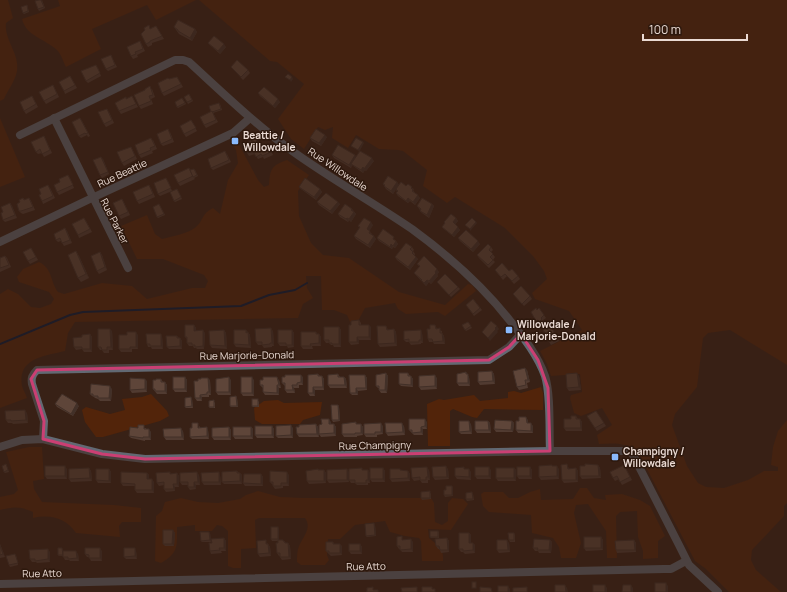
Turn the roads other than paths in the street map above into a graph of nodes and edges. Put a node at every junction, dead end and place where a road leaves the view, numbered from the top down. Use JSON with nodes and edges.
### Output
{"nodes":[{"id":1,"x":54,"y":118,"type":"junction"},
{"id":2,"x":250,"y":118,"type":"junction"},
{"id":3,"x":20,"y":135,"type":"dead end"},
{"id":4,"x":92,"y":198,"type":"junction"},
{"id":5,"x":0,"y":242,"type":"edge"},
{"id":6,"x":128,"y":268,"type":"dead end"},
{"id":7,"x":520,"y":334,"type":"junction"},
{"id":8,"x":43,"y":439,"type":"junction"},
{"id":9,"x":0,"y":447,"type":"edge"},
{"id":10,"x":550,"y":451,"type":"junction"},
{"id":11,"x":686,"y":561,"type":"junction"},
{"id":12,"x":0,"y":584,"type":"edge"},
{"id":13,"x":718,"y":592,"type":"edge"}],
"edges":[{"from":1,"to":2,"type":"street","name":"Rue Willowdale"},
{"from":1,"to":3,"type":"street","name":"Rue Willowdale"},
{"from":1,"to":4,"type":"street","name":"Rue Parker"},
{"from":2,"to":4,"type":"street","name":"Rue Beattie"},
{"from":2,"to":7,"type":"street","name":"Rue Willowdale"},
{"from":4,"to":5,"type":"street","name":"Rue Beattie"},
{"from":4,"to":6,"type":"street","name":"Rue Parker"},
{"from":7,"to":8,"type":"street","name":"Rue Marjorie-Donald"},
{"from":7,"to":10,"type":"street","name":"Rue Willowdale"},
{"from":8,"to":9,"type":"street","name":"Rue Champigny"},
{"from":8,"to":10,"type":"street","name":"Rue Champigny"},
{"from":10,"to":11,"type":"street","name":"Rue Champigny"},
{"from":11,"to":12,"type":"street","name":"Rue Atto"},
{"from":11,"to":13,"type":"street"}]}
